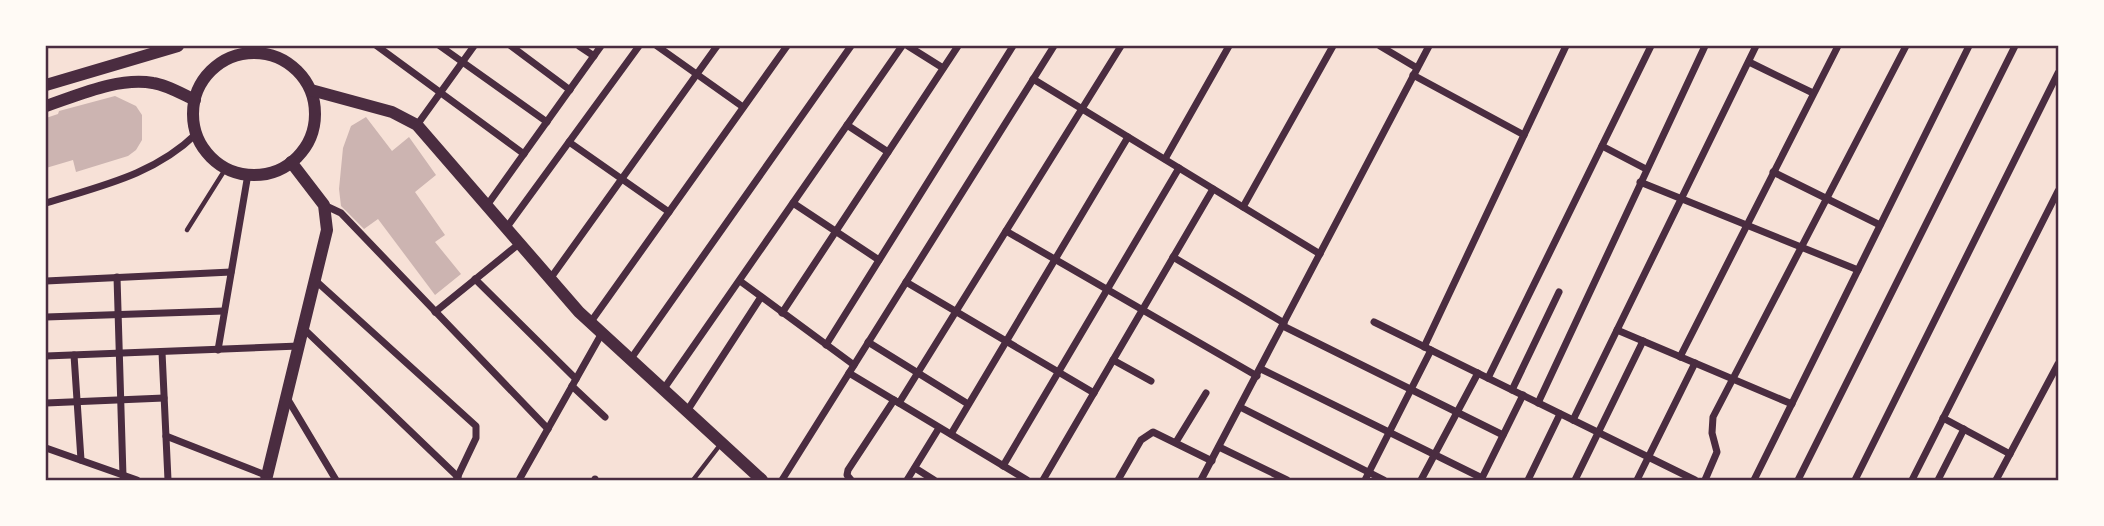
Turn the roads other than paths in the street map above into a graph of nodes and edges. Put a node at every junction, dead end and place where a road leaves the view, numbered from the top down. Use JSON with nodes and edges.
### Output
{"nodes":[{"id":1,"x":178,"y":46,"type":"edge"},
{"id":2,"x":377,"y":46,"type":"edge"},
{"id":3,"x":440,"y":46,"type":"edge"},
{"id":4,"x":474,"y":46,"type":"edge"},
{"id":5,"x":511,"y":46,"type":"edge"},
{"id":6,"x":579,"y":46,"type":"edge"},
{"id":7,"x":601,"y":46,"type":"edge"},
{"id":8,"x":639,"y":46,"type":"edge"},
{"id":9,"x":657,"y":46,"type":"edge"},
{"id":10,"x":717,"y":46,"type":"edge"},
{"id":11,"x":787,"y":46,"type":"edge"},
{"id":12,"x":851,"y":46,"type":"edge"},
{"id":13,"x":902,"y":46,"type":"edge"},
{"id":14,"x":908,"y":46,"type":"edge"},
{"id":15,"x":958,"y":46,"type":"edge"},
{"id":16,"x":1013,"y":46,"type":"edge"},
{"id":17,"x":1054,"y":46,"type":"edge"},
{"id":18,"x":1121,"y":46,"type":"edge"},
{"id":19,"x":1229,"y":46,"type":"edge"},
{"id":20,"x":1333,"y":46,"type":"edge"},
{"id":21,"x":1380,"y":46,"type":"edge"},
{"id":22,"x":1429,"y":46,"type":"edge"},
{"id":23,"x":1566,"y":46,"type":"edge"},
{"id":24,"x":1651,"y":46,"type":"edge"},
{"id":25,"x":1705,"y":46,"type":"edge"},
{"id":26,"x":1756,"y":46,"type":"edge"},
{"id":27,"x":1838,"y":46,"type":"edge"},
{"id":28,"x":1906,"y":46,"type":"edge"},
{"id":29,"x":1969,"y":46,"type":"edge"},
{"id":30,"x":2015,"y":46,"type":"edge"},
{"id":31,"x":257,"y":49,"type":"edge"},
{"id":32,"x":144,"y":50,"type":"edge"},
{"id":33,"x":594,"y":56,"type":"junction"},
{"id":34,"x":1749,"y":61,"type":"junction"},
{"id":35,"x":461,"y":63,"type":"junction"},
{"id":36,"x":943,"y":68,"type":"junction"},
{"id":37,"x":1415,"y":71,"type":"junction"},
{"id":38,"x":2059,"y":73,"type":"edge"},
{"id":39,"x":697,"y":74,"type":"junction"},
{"id":40,"x":1033,"y":79,"type":"junction"},
{"id":41,"x":46,"y":85,"type":"edge"},
{"id":42,"x":311,"y":90,"type":"junction"},
{"id":43,"x":570,"y":90,"type":"junction"},
{"id":44,"x":442,"y":91,"type":"junction"},
{"id":45,"x":1813,"y":93,"type":"junction"},
{"id":46,"x":195,"y":100,"type":"junction"},
{"id":47,"x":46,"y":106,"type":"edge"},
{"id":48,"x":743,"y":107,"type":"junction"},
{"id":49,"x":1082,"y":109,"type":"junction"},
{"id":50,"x":547,"y":122,"type":"junction"},
{"id":51,"x":417,"y":125,"type":"junction"},
{"id":52,"x":847,"y":125,"type":"junction"},
{"id":53,"x":197,"y":135,"type":"junction"},
{"id":54,"x":1524,"y":135,"type":"junction"},
{"id":55,"x":1128,"y":137,"type":"junction"},
{"id":56,"x":569,"y":142,"type":"junction"},
{"id":57,"x":1602,"y":146,"type":"junction"},
{"id":58,"x":888,"y":152,"type":"junction"},
{"id":59,"x":524,"y":154,"type":"junction"},
{"id":60,"x":1164,"y":159,"type":"junction"},
{"id":61,"x":291,"y":163,"type":"junction"},
{"id":62,"x":226,"y":168,"type":"junction"},
{"id":63,"x":1180,"y":168,"type":"junction"},
{"id":64,"x":1646,"y":169,"type":"junction"},
{"id":65,"x":1773,"y":172,"type":"junction"},
{"id":66,"x":248,"y":174,"type":"junction"},
{"id":67,"x":622,"y":179,"type":"junction"},
{"id":68,"x":1640,"y":182,"type":"junction"},
{"id":69,"x":1213,"y":189,"type":"junction"},
{"id":70,"x":2059,"y":191,"type":"edge"},
{"id":71,"x":1825,"y":198,"type":"junction"},
{"id":72,"x":1681,"y":199,"type":"junction"},
{"id":73,"x":46,"y":203,"type":"edge"},
{"id":74,"x":793,"y":203,"type":"junction"},
{"id":75,"x":488,"y":204,"type":"junction"},
{"id":76,"x":324,"y":205,"type":"junction"},
{"id":77,"x":1243,"y":207,"type":"junction"},
{"id":78,"x":669,"y":212,"type":"junction"},
{"id":79,"x":1746,"y":225,"type":"junction"},
{"id":80,"x":1880,"y":225,"type":"junction"},
{"id":81,"x":507,"y":227,"type":"junction"},
{"id":82,"x":187,"y":230,"type":"dead end"},
{"id":83,"x":1006,"y":231,"type":"junction"},
{"id":84,"x":836,"y":232,"type":"junction"},
{"id":85,"x":520,"y":243,"type":"junction"},
{"id":86,"x":1800,"y":247,"type":"junction"},
{"id":87,"x":1320,"y":254,"type":"junction"},
{"id":88,"x":1173,"y":257,"type":"junction"},
{"id":89,"x":1055,"y":259,"type":"junction"},
{"id":90,"x":879,"y":260,"type":"junction"},
{"id":91,"x":1858,"y":270,"type":"junction"},
{"id":92,"x":231,"y":272,"type":"junction"},
{"id":93,"x":117,"y":277,"type":"junction"},
{"id":94,"x":475,"y":279,"type":"junction"},
{"id":95,"x":550,"y":279,"type":"junction"},
{"id":96,"x":46,"y":281,"type":"edge"},
{"id":97,"x":316,"y":281,"type":"junction"},
{"id":98,"x":740,"y":281,"type":"junction"},
{"id":99,"x":906,"y":282,"type":"junction"},
{"id":100,"x":1108,"y":289,"type":"junction"},
{"id":101,"x":1559,"y":292,"type":"dead end"},
{"id":102,"x":761,"y":297,"type":"junction"},
{"id":103,"x":1142,"y":310,"type":"junction"},
{"id":104,"x":225,"y":311,"type":"junction"},
{"id":105,"x":956,"y":311,"type":"junction"},
{"id":106,"x":435,"y":312,"type":"junction"},
{"id":107,"x":782,"y":313,"type":"junction"},
{"id":108,"x":118,"y":315,"type":"junction"},
{"id":109,"x":46,"y":317,"type":"edge"},
{"id":110,"x":1374,"y":322,"type":"dead end"},
{"id":111,"x":590,"y":323,"type":"junction"},
{"id":112,"x":1284,"y":325,"type":"junction"},
{"id":113,"x":304,"y":329,"type":"junction"},
{"id":114,"x":1618,"y":330,"type":"junction"},
{"id":115,"x":602,"y":333,"type":"junction"},
{"id":116,"x":1006,"y":341,"type":"junction"},
{"id":117,"x":1643,"y":341,"type":"junction"},
{"id":118,"x":868,"y":342,"type":"junction"},
{"id":119,"x":826,"y":345,"type":"junction"},
{"id":120,"x":300,"y":346,"type":"junction"},
{"id":121,"x":1428,"y":348,"type":"junction"},
{"id":122,"x":218,"y":350,"type":"junction"},
{"id":123,"x":162,"y":352,"type":"junction"},
{"id":124,"x":119,"y":354,"type":"junction"},
{"id":125,"x":74,"y":355,"type":"junction"},
{"id":126,"x":46,"y":356,"type":"edge"},
{"id":127,"x":1680,"y":357,"type":"junction"},
{"id":128,"x":629,"y":360,"type":"junction"},
{"id":129,"x":1113,"y":360,"type":"junction"},
{"id":130,"x":1695,"y":363,"type":"junction"},
{"id":131,"x":2059,"y":364,"type":"edge"},
{"id":132,"x":854,"y":365,"type":"junction"},
{"id":133,"x":918,"y":372,"type":"junction"},
{"id":134,"x":1059,"y":372,"type":"junction"},
{"id":135,"x":1259,"y":372,"type":"junction"},
{"id":136,"x":849,"y":373,"type":"junction"},
{"id":137,"x":1478,"y":373,"type":"junction"},
{"id":138,"x":1488,"y":378,"type":"junction"},
{"id":139,"x":1732,"y":379,"type":"junction"},
{"id":140,"x":1151,"y":381,"type":"dead end"},
{"id":141,"x":574,"y":382,"type":"junction"},
{"id":142,"x":1411,"y":389,"type":"junction"},
{"id":143,"x":663,"y":390,"type":"junction"},
{"id":144,"x":1512,"y":390,"type":"junction"},
{"id":145,"x":1094,"y":393,"type":"junction"},
{"id":146,"x":1206,"y":393,"type":"dead end"},
{"id":147,"x":1523,"y":395,"type":"junction"},
{"id":148,"x":164,"y":398,"type":"junction"},
{"id":149,"x":287,"y":398,"type":"junction"},
{"id":150,"x":121,"y":400,"type":"junction"},
{"id":151,"x":77,"y":401,"type":"junction"},
{"id":152,"x":896,"y":401,"type":"junction"},
{"id":153,"x":46,"y":403,"type":"edge"},
{"id":154,"x":1538,"y":403,"type":"junction"},
{"id":155,"x":968,"y":404,"type":"junction"},
{"id":156,"x":1792,"y":404,"type":"junction"},
{"id":157,"x":1240,"y":407,"type":"junction"},
{"id":158,"x":687,"y":411,"type":"junction"},
{"id":159,"x":1457,"y":412,"type":"junction"},
{"id":160,"x":1560,"y":414,"type":"junction"},
{"id":161,"x":605,"y":417,"type":"dead end"},
{"id":162,"x":1943,"y":418,"type":"junction"},
{"id":163,"x":1573,"y":420,"type":"junction"},
{"id":164,"x":940,"y":428,"type":"junction"},
{"id":165,"x":548,"y":429,"type":"junction"},
{"id":166,"x":1964,"y":429,"type":"junction"},
{"id":167,"x":1390,"y":432,"type":"junction"},
{"id":168,"x":1599,"y":433,"type":"junction"},
{"id":169,"x":951,"y":434,"type":"junction"},
{"id":170,"x":1503,"y":435,"type":"junction"},
{"id":171,"x":166,"y":436,"type":"junction"},
{"id":172,"x":723,"y":442,"type":"junction"},
{"id":173,"x":1177,"y":442,"type":"junction"},
{"id":174,"x":1219,"y":447,"type":"junction"},
{"id":175,"x":46,"y":448,"type":"edge"},
{"id":176,"x":2010,"y":454,"type":"junction"},
{"id":177,"x":1435,"y":455,"type":"junction"},
{"id":178,"x":1648,"y":457,"type":"junction"},
{"id":179,"x":81,"y":460,"type":"junction"},
{"id":180,"x":1212,"y":461,"type":"junction"},
{"id":181,"x":1003,"y":466,"type":"junction"},
{"id":182,"x":915,"y":468,"type":"junction"},
{"id":183,"x":123,"y":475,"type":"junction"},
{"id":184,"x":849,"y":477,"type":"edge"},
{"id":185,"x":1367,"y":477,"type":"edge"},
{"id":186,"x":267,"y":478,"type":"edge"},
{"id":187,"x":1015,"y":478,"type":"edge"},
{"id":188,"x":457,"y":479,"type":"edge"},
{"id":189,"x":1482,"y":479,"type":"edge"},
{"id":190,"x":137,"y":481,"type":"edge"},
{"id":191,"x":168,"y":481,"type":"edge"},
{"id":192,"x":336,"y":481,"type":"edge"},
{"id":193,"x":519,"y":481,"type":"edge"},
{"id":194,"x":693,"y":481,"type":"edge"},
{"id":195,"x":762,"y":481,"type":"edge"},
{"id":196,"x":782,"y":481,"type":"edge"},
{"id":197,"x":907,"y":481,"type":"edge"},
{"id":198,"x":934,"y":481,"type":"edge"},
{"id":199,"x":1027,"y":481,"type":"edge"},
{"id":200,"x":1043,"y":481,"type":"edge"},
{"id":201,"x":1118,"y":481,"type":"edge"},
{"id":202,"x":1201,"y":481,"type":"edge"},
{"id":203,"x":1287,"y":481,"type":"edge"},
{"id":204,"x":1384,"y":481,"type":"edge"},
{"id":205,"x":1421,"y":481,"type":"edge"},
{"id":206,"x":1528,"y":481,"type":"edge"},
{"id":207,"x":1575,"y":481,"type":"edge"},
{"id":208,"x":1637,"y":481,"type":"edge"},
{"id":209,"x":1695,"y":481,"type":"edge"},
{"id":210,"x":1704,"y":481,"type":"edge"},
{"id":211,"x":1754,"y":481,"type":"edge"},
{"id":212,"x":1798,"y":481,"type":"edge"},
{"id":213,"x":1855,"y":481,"type":"edge"},
{"id":214,"x":1912,"y":481,"type":"edge"},
{"id":215,"x":1938,"y":481,"type":"edge"},
{"id":216,"x":1996,"y":481,"type":"edge"}],
"edges":[{"from":1,"to":32,"type":"street"},
{"from":2,"to":44,"type":"street"},
{"from":3,"to":35,"type":"street"},
{"from":4,"to":35,"type":"street"},
{"from":5,"to":43,"type":"street"},
{"from":6,"to":33,"type":"street"},
{"from":7,"to":33,"type":"street"},
{"from":8,"to":56,"type":"street"},
{"from":9,"to":39,"type":"street"},
{"from":10,"to":39,"type":"street"},
{"from":11,"to":48,"type":"street"},
{"from":12,"to":128,"type":"street"},
{"from":13,"to":52,"type":"street"},
{"from":14,"to":36,"type":"street"},
{"from":15,"to":36,"type":"street"},
{"from":16,"to":90,"type":"street"},
{"from":17,"to":40,"type":"street"},
{"from":18,"to":49,"type":"street"},
{"from":19,"to":60,"type":"street"},
{"from":20,"to":77,"type":"street"},
{"from":21,"to":37,"type":"street"},
{"from":22,"to":37,"type":"street"},
{"from":23,"to":54,"type":"street"},
{"from":24,"to":57,"type":"street"},
{"from":25,"to":64,"type":"street"},
{"from":26,"to":34,"type":"street"},
{"from":27,"to":45,"type":"street"},
{"from":28,"to":71,"type":"street"},
{"from":29,"to":80,"type":"street"},
{"from":30,"to":212,"type":"street"},
{"from":31,"to":42,"type":"street"},
{"from":31,"to":46,"type":"street"},
{"from":32,"to":41,"type":"street"},
{"from":33,"to":43,"type":"street"},
{"from":34,"to":45,"type":"street"},
{"from":34,"to":72,"type":"street"},
{"from":35,"to":44,"type":"street"},
{"from":35,"to":50,"type":"street"},
{"from":36,"to":58,"type":"street"},
{"from":37,"to":54,"type":"street"},
{"from":37,"to":87,"type":"street"},
{"from":38,"to":213,"type":"street"},
{"from":39,"to":48,"type":"street"},
{"from":39,"to":67,"type":"street"},
{"from":40,"to":49,"type":"street"},
{"from":40,"to":99,"type":"street"},
{"from":42,"to":51,"type":"street"},
{"from":42,"to":61,"type":"street"},
{"from":43,"to":50,"type":"street"},
{"from":44,"to":51,"type":"street"},
{"from":44,"to":59,"type":"street"},
{"from":45,"to":65,"type":"street"},
{"from":46,"to":47,"type":"street"},
{"from":46,"to":53,"type":"street"},
{"from":48,"to":78,"type":"street"},
{"from":49,"to":55,"type":"street"},
{"from":49,"to":83,"type":"street"},
{"from":50,"to":59,"type":"street"},
{"from":51,"to":75,"type":"street"},
{"from":52,"to":58,"type":"street"},
{"from":52,"to":74,"type":"street"},
{"from":53,"to":62,"type":"street"},
{"from":53,"to":73,"type":"street"},
{"from":54,"to":121,"type":"street"},
{"from":55,"to":60,"type":"street"},
{"from":55,"to":89,"type":"street"},
{"from":56,"to":67,"type":"street"},
{"from":56,"to":81,"type":"street"},
{"from":57,"to":64,"type":"street"},
{"from":57,"to":138,"type":"street"},
{"from":58,"to":84,"type":"street"},
{"from":59,"to":75,"type":"street"},
{"from":60,"to":63,"type":"street"},
{"from":61,"to":66,"type":"street"},
{"from":61,"to":76,"type":"street"},
{"from":62,"to":66,"type":"street"},
{"from":62,"to":82,"type":"lane"},
{"from":63,"to":69,"type":"street"},
{"from":63,"to":100,"type":"street"},
{"from":64,"to":68,"type":"street"},
{"from":65,"to":71,"type":"street"},
{"from":65,"to":79,"type":"street"},
{"from":66,"to":92,"type":"street"},
{"from":67,"to":78,"type":"street"},
{"from":67,"to":95,"type":"street"},
{"from":68,"to":72,"type":"street"},
{"from":68,"to":154,"type":"street"},
{"from":69,"to":77,"type":"street"},
{"from":69,"to":88,"type":"street"},
{"from":70,"to":162,"type":"street"},
{"from":71,"to":80,"type":"street"},
{"from":71,"to":86,"type":"street"},
{"from":72,"to":79,"type":"street"},
{"from":72,"to":114,"type":"street"},
{"from":74,"to":84,"type":"street"},
{"from":74,"to":98,"type":"street"},
{"from":75,"to":81,"type":"street"},
{"from":76,"to":97,"type":"street"},
{"from":76,"to":106,"type":"street"},
{"from":77,"to":87,"type":"street"},
{"from":78,"to":111,"type":"street"},
{"from":79,"to":86,"type":"street"},
{"from":79,"to":127,"type":"street"},
{"from":80,"to":91,"type":"street"},
{"from":81,"to":85,"type":"street"},
{"from":83,"to":89,"type":"street"},
{"from":83,"to":105,"type":"street"},
{"from":84,"to":90,"type":"street"},
{"from":84,"to":107,"type":"street"},
{"from":85,"to":94,"type":"street"},
{"from":85,"to":95,"type":"street"},
{"from":86,"to":91,"type":"street"},
{"from":86,"to":139,"type":"street"},
{"from":87,"to":112,"type":"street"},
{"from":88,"to":103,"type":"street"},
{"from":88,"to":112,"type":"street"},
{"from":89,"to":100,"type":"street"},
{"from":89,"to":116,"type":"street"},
{"from":90,"to":119,"type":"street"},
{"from":91,"to":156,"type":"street"},
{"from":92,"to":93,"type":"street"},
{"from":92,"to":104,"type":"street"},
{"from":93,"to":96,"type":"street"},
{"from":93,"to":108,"type":"street"},
{"from":94,"to":106,"type":"street"},
{"from":94,"to":141,"type":"street"},
{"from":95,"to":111,"type":"street"},
{"from":97,"to":113,"type":"street"},
{"from":97,"to":188,"type":"street"},
{"from":98,"to":102,"type":"street"},
{"from":98,"to":143,"type":"street"},
{"from":99,"to":105,"type":"street"},
{"from":99,"to":118,"type":"street"},
{"from":100,"to":103,"type":"street"},
{"from":100,"to":134,"type":"street"},
{"from":101,"to":144,"type":"street"},
{"from":102,"to":107,"type":"street"},
{"from":102,"to":158,"type":"street"},
{"from":103,"to":129,"type":"street"},
{"from":103,"to":135,"type":"street"},
{"from":104,"to":108,"type":"street"},
{"from":104,"to":122,"type":"street"},
{"from":105,"to":116,"type":"street"},
{"from":105,"to":133,"type":"street"},
{"from":106,"to":165,"type":"street"},
{"from":107,"to":119,"type":"street"},
{"from":108,"to":109,"type":"street"},
{"from":108,"to":124,"type":"street"},
{"from":110,"to":121,"type":"street"},
{"from":111,"to":115,"type":"street"},
{"from":112,"to":135,"type":"street"},
{"from":112,"to":142,"type":"street"},
{"from":113,"to":120,"type":"street"},
{"from":113,"to":188,"type":"street"},
{"from":114,"to":117,"type":"street"},
{"from":114,"to":163,"type":"street"},
{"from":115,"to":128,"type":"street"},
{"from":115,"to":141,"type":"street"},
{"from":116,"to":134,"type":"street"},
{"from":116,"to":155,"type":"street"},
{"from":117,"to":127,"type":"street"},
{"from":117,"to":168,"type":"street"},
{"from":118,"to":132,"type":"street"},
{"from":118,"to":133,"type":"street"},
{"from":119,"to":132,"type":"street"},
{"from":120,"to":122,"type":"street"},
{"from":120,"to":149,"type":"street"},
{"from":121,"to":137,"type":"street"},
{"from":121,"to":142,"type":"street"},
{"from":122,"to":123,"type":"street"},
{"from":123,"to":124,"type":"street"},
{"from":123,"to":148,"type":"street"},
{"from":124,"to":125,"type":"street"},
{"from":124,"to":150,"type":"street"},
{"from":125,"to":126,"type":"street"},
{"from":125,"to":151,"type":"street"},
{"from":127,"to":130,"type":"street"},
{"from":128,"to":143,"type":"street"},
{"from":129,"to":140,"type":"street"},
{"from":129,"to":145,"type":"street"},
{"from":130,"to":139,"type":"street"},
{"from":130,"to":178,"type":"street"},
{"from":131,"to":176,"type":"street"},
{"from":132,"to":136,"type":"street"},
{"from":133,"to":152,"type":"street"},
{"from":133,"to":155,"type":"street"},
{"from":134,"to":145,"type":"street"},
{"from":134,"to":181,"type":"street"},
{"from":135,"to":157,"type":"street"},
{"from":135,"to":167,"type":"street"},
{"from":136,"to":152,"type":"street"},
{"from":136,"to":196,"type":"street"},
{"from":137,"to":138,"type":"street"},
{"from":137,"to":159,"type":"street"},
{"from":138,"to":144,"type":"street"},
{"from":139,"to":156,"type":"street"},
{"from":139,"to":210,"type":"street"},
{"from":141,"to":161,"type":"street"},
{"from":141,"to":165,"type":"street"},
{"from":142,"to":159,"type":"street"},
{"from":142,"to":167,"type":"street"},
{"from":143,"to":158,"type":"street"},
{"from":144,"to":147,"type":"street"},
{"from":145,"to":200,"type":"street"},
{"from":146,"to":173,"type":"street"},
{"from":147,"to":154,"type":"street"},
{"from":147,"to":170,"type":"street"},
{"from":148,"to":150,"type":"street"},
{"from":148,"to":171,"type":"street"},
{"from":149,"to":186,"type":"street"},
{"from":149,"to":192,"type":"street"},
{"from":150,"to":151,"type":"street"},
{"from":150,"to":183,"type":"street"},
{"from":151,"to":153,"type":"street"},
{"from":151,"to":179,"type":"street"},
{"from":152,"to":164,"type":"street"},
{"from":152,"to":184,"type":"street"},
{"from":154,"to":160,"type":"street"},
{"from":155,"to":169,"type":"street"},
{"from":156,"to":211,"type":"street"},
{"from":157,"to":174,"type":"street"},
{"from":157,"to":185,"type":"street"},
{"from":158,"to":172,"type":"street"},
{"from":159,"to":170,"type":"street"},
{"from":159,"to":177,"type":"street"},
{"from":160,"to":163,"type":"street"},
{"from":160,"to":206,"type":"street"},
{"from":162,"to":166,"type":"street"},
{"from":162,"to":214,"type":"street"},
{"from":163,"to":168,"type":"street"},
{"from":164,"to":169,"type":"street"},
{"from":164,"to":182,"type":"street"},
{"from":165,"to":193,"type":"street"},
{"from":166,"to":176,"type":"street"},
{"from":166,"to":215,"type":"street"},
{"from":167,"to":177,"type":"street"},
{"from":167,"to":185,"type":"street"},
{"from":168,"to":178,"type":"street"},
{"from":168,"to":207,"type":"street"},
{"from":169,"to":181,"type":"street"},
{"from":170,"to":189,"type":"street"},
{"from":171,"to":186,"type":"street"},
{"from":171,"to":191,"type":"street"},
{"from":172,"to":194,"type":"lane"},
{"from":172,"to":195,"type":"street"},
{"from":173,"to":180,"type":"street"},
{"from":173,"to":201,"type":"street"},
{"from":174,"to":180,"type":"street"},
{"from":174,"to":203,"type":"street"},
{"from":175,"to":179,"type":"street"},
{"from":176,"to":216,"type":"street"},
{"from":177,"to":189,"type":"street"},
{"from":177,"to":205,"type":"street"},
{"from":178,"to":208,"type":"street"},
{"from":178,"to":209,"type":"street"},
{"from":179,"to":183,"type":"street"},
{"from":180,"to":202,"type":"street"},
{"from":181,"to":187,"type":"street"},
{"from":182,"to":197,"type":"street"},
{"from":182,"to":198,"type":"street"},
{"from":183,"to":190,"type":"street"},
{"from":185,"to":204,"type":"street"},
{"from":187,"to":199,"type":"street"}]}
